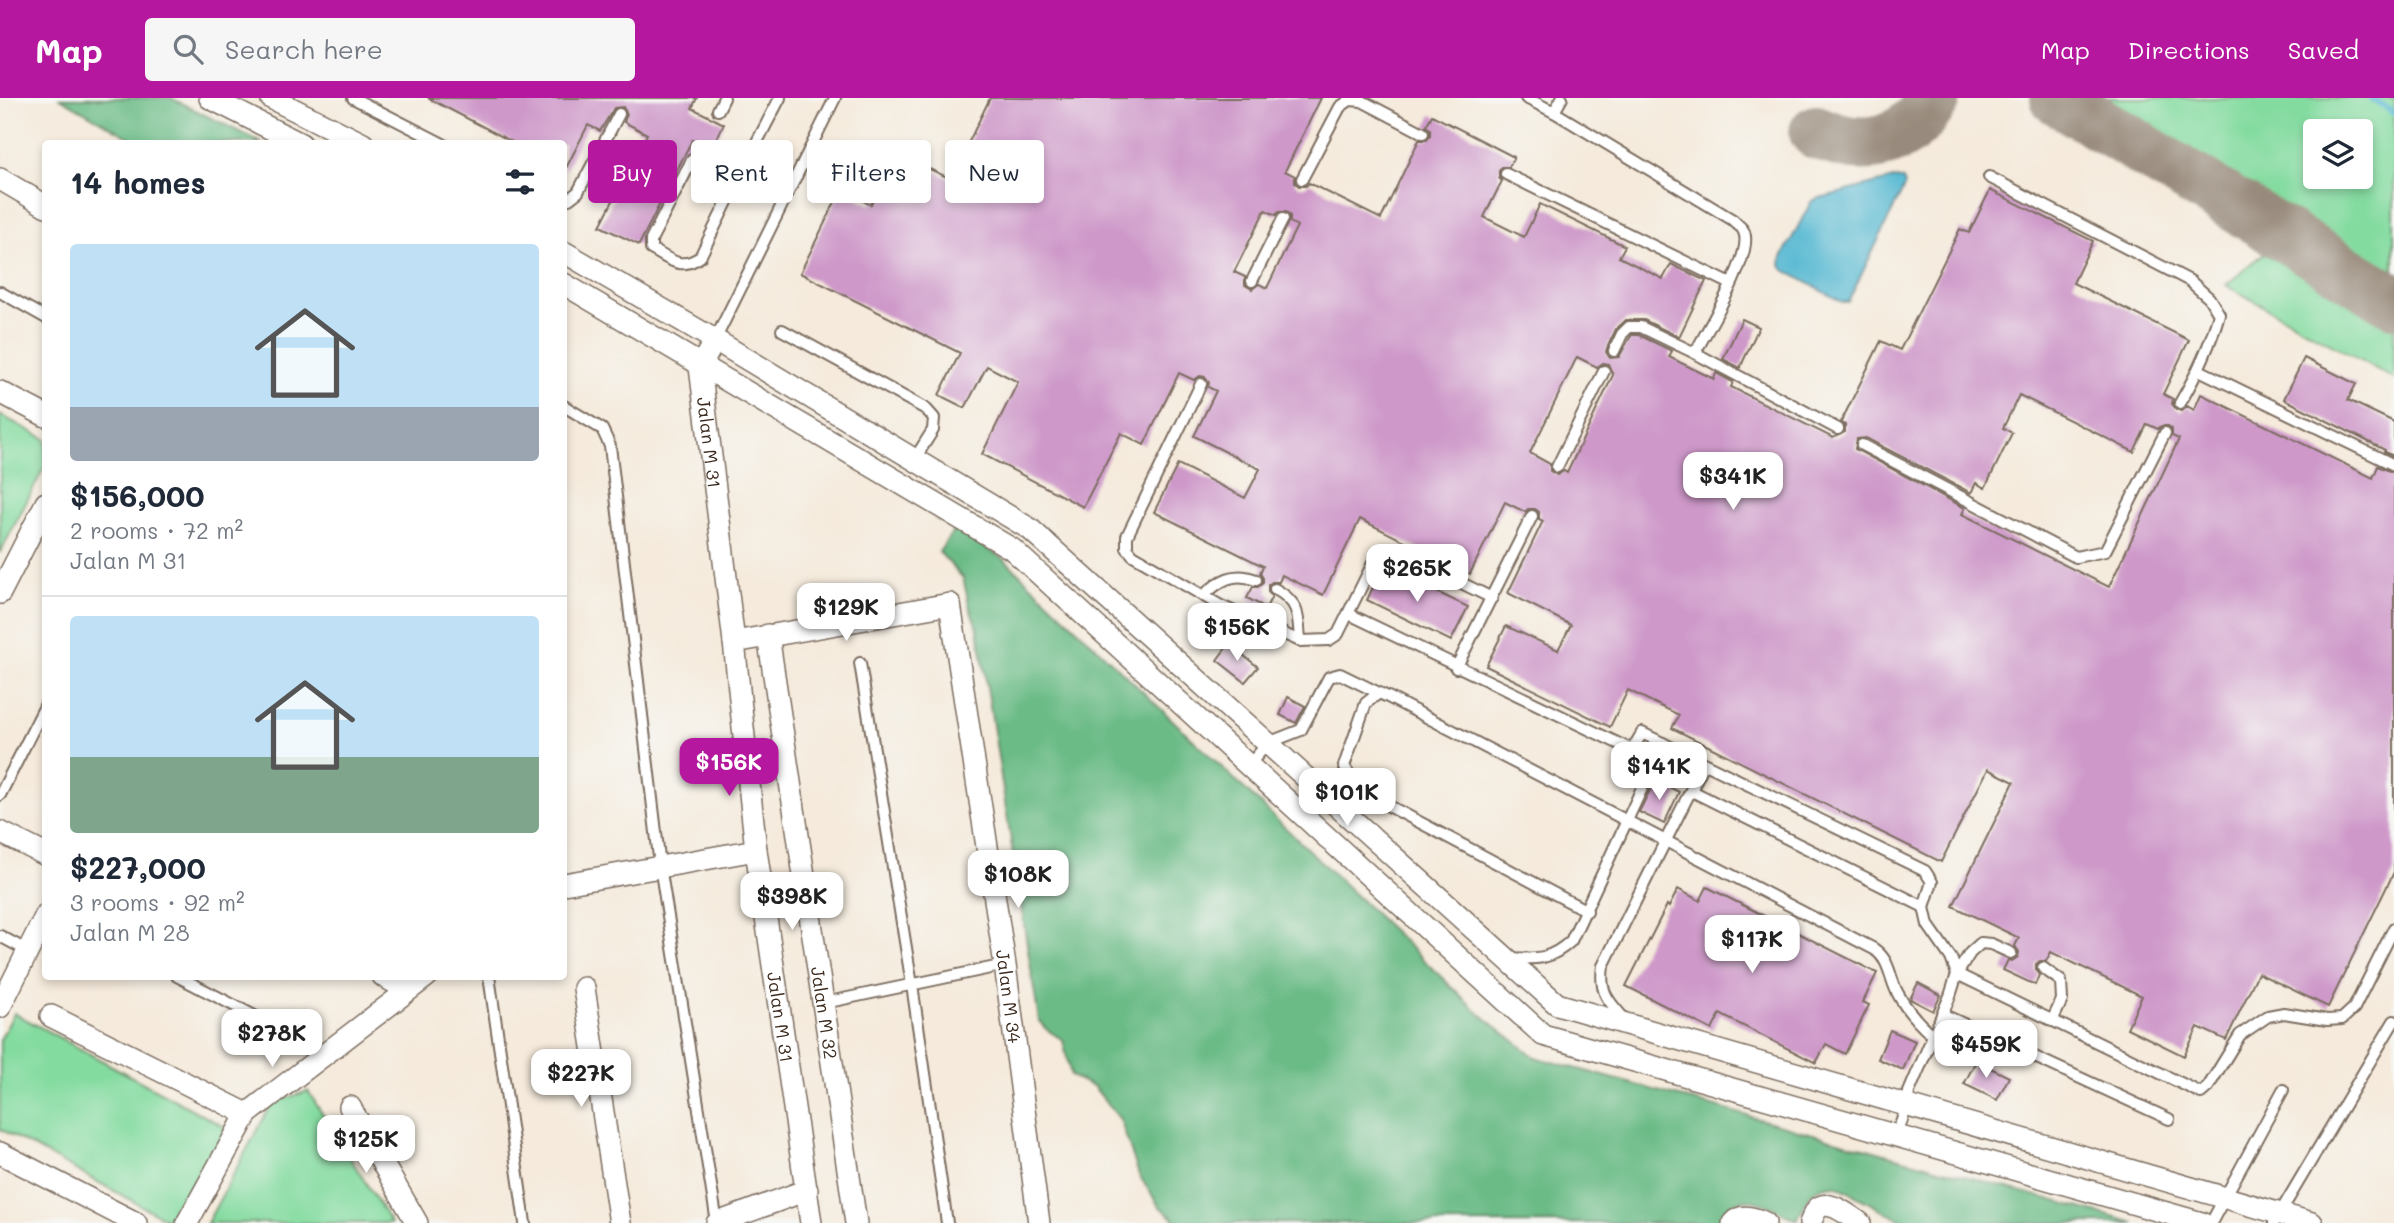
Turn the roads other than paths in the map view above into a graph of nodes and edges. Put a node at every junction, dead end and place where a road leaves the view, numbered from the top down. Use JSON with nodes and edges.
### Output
{"nodes":[{"id":1,"x":211,"y":98,"type":"edge"},
{"id":2,"x":271,"y":98,"type":"edge"},
{"id":3,"x":353,"y":98,"type":"edge"},
{"id":4,"x":724,"y":98,"type":"edge"},
{"id":5,"x":780,"y":98,"type":"edge"},
{"id":6,"x":835,"y":98,"type":"edge"},
{"id":7,"x":1525,"y":98,"type":"edge"},
{"id":8,"x":1562,"y":98,"type":"edge"},
{"id":9,"x":718,"y":110,"type":"dead end"},
{"id":10,"x":1554,"y":113,"type":"junction"},
{"id":11,"x":620,"y":114,"type":"dead end"},
{"id":12,"x":1423,"y":132,"type":"dead end"},
{"id":13,"x":293,"y":140,"type":"edge"},
{"id":14,"x":355,"y":140,"type":"edge"},
{"id":15,"x":435,"y":140,"type":"edge"},
{"id":16,"x":758,"y":140,"type":"edge"},
{"id":17,"x":691,"y":162,"type":"edge"},
{"id":18,"x":1506,"y":174,"type":"dead end"},
{"id":19,"x":1989,"y":177,"type":"dead end"},
{"id":20,"x":0,"y":179,"type":"edge"},
{"id":21,"x":1302,"y":179,"type":"dead end"},
{"id":22,"x":793,"y":182,"type":"edge"},
{"id":23,"x":567,"y":199,"type":"edge"},
{"id":24,"x":726,"y":203,"type":"edge"},
{"id":25,"x":783,"y":203,"type":"edge"},
{"id":26,"x":42,"y":204,"type":"edge"},
{"id":27,"x":1283,"y":219,"type":"dead end"},
{"id":28,"x":567,"y":253,"type":"edge"},
{"id":29,"x":1252,"y":281,"type":"dead end"},
{"id":30,"x":1731,"y":284,"type":"junction"},
{"id":31,"x":567,"y":286,"type":"edge"},
{"id":32,"x":0,"y":292,"type":"edge"},
{"id":33,"x":42,"y":316,"type":"edge"},
{"id":34,"x":782,"y":330,"type":"dead end"},
{"id":35,"x":715,"y":340,"type":"junction"},
{"id":36,"x":1614,"y":351,"type":"dead end"},
{"id":37,"x":1695,"y":353,"type":"junction"},
{"id":38,"x":700,"y":367,"type":"junction"},
{"id":39,"x":2199,"y":370,"type":"junction"},
{"id":40,"x":1604,"y":371,"type":"dead end"},
{"id":41,"x":1202,"y":384,"type":"dead end"},
{"id":42,"x":0,"y":391,"type":"edge"},
{"id":43,"x":2180,"y":403,"type":"dead end"},
{"id":44,"x":567,"y":408,"type":"edge"},
{"id":45,"x":42,"y":414,"type":"edge"},
{"id":46,"x":1838,"y":429,"type":"dead end"},
{"id":47,"x":2165,"y":433,"type":"dead end"},
{"id":48,"x":1862,"y":445,"type":"dead end"},
{"id":49,"x":914,"y":460,"type":"junction"},
{"id":50,"x":2394,"y":465,"type":"edge"},
{"id":51,"x":1557,"y":467,"type":"dead end"},
{"id":52,"x":42,"y":510,"type":"edge"},
{"id":53,"x":1532,"y":516,"type":"dead end"},
{"id":54,"x":1256,"y":580,"type":"dead end"},
{"id":55,"x":2,"y":584,"type":"edge"},
{"id":56,"x":1275,"y":589,"type":"dead end"},
{"id":57,"x":1203,"y":596,"type":"junction"},
{"id":58,"x":1492,"y":598,"type":"junction"},
{"id":59,"x":1349,"y":614,"type":"junction"},
{"id":60,"x":768,"y":635,"type":"junction"},
{"id":61,"x":1300,"y":641,"type":"junction"},
{"id":62,"x":734,"y":642,"type":"junction"},
{"id":63,"x":860,"y":663,"type":"dead end"},
{"id":64,"x":1456,"y":668,"type":"junction"},
{"id":65,"x":1379,"y":693,"type":"junction"},
{"id":66,"x":42,"y":712,"type":"edge"},
{"id":67,"x":1268,"y":743,"type":"junction"},
{"id":68,"x":1663,"y":743,"type":"junction"},
{"id":69,"x":1704,"y":764,"type":"junction"},
{"id":70,"x":1248,"y":766,"type":"junction"},
{"id":71,"x":1692,"y":791,"type":"junction"},
{"id":72,"x":0,"y":795,"type":"edge"},
{"id":73,"x":1628,"y":822,"type":"junction"},
{"id":74,"x":0,"y":832,"type":"edge"},
{"id":75,"x":1665,"y":842,"type":"junction"},
{"id":76,"x":755,"y":850,"type":"junction"},
{"id":77,"x":42,"y":853,"type":"edge"},
{"id":78,"x":660,"y":866,"type":"junction"},
{"id":79,"x":567,"y":882,"type":"edge"},
{"id":80,"x":1924,"y":907,"type":"junction"},
{"id":81,"x":1587,"y":911,"type":"junction"},
{"id":82,"x":42,"y":923,"type":"edge"},
{"id":83,"x":2394,"y":928,"type":"edge"},
{"id":84,"x":0,"y":936,"type":"edge"},
{"id":85,"x":28,"y":951,"type":"junction"},
{"id":86,"x":2011,"y":953,"type":"dead end"},
{"id":87,"x":1505,"y":957,"type":"junction"},
{"id":88,"x":1005,"y":965,"type":"junction"},
{"id":89,"x":2043,"y":968,"type":"dead end"},
{"id":90,"x":1956,"y":974,"type":"junction"},
{"id":91,"x":185,"y":980,"type":"edge"},
{"id":92,"x":390,"y":980,"type":"edge"},
{"id":93,"x":422,"y":980,"type":"edge"},
{"id":94,"x":489,"y":980,"type":"edge"},
{"id":95,"x":912,"y":985,"type":"junction"},
{"id":96,"x":584,"y":988,"type":"dead end"},
{"id":97,"x":408,"y":990,"type":"junction"},
{"id":98,"x":824,"y":1003,"type":"junction"},
{"id":99,"x":0,"y":1007,"type":"edge"},
{"id":100,"x":1942,"y":1014,"type":"junction"},
{"id":101,"x":51,"y":1017,"type":"dead end"},
{"id":102,"x":2052,"y":1021,"type":"junction"},
{"id":103,"x":2394,"y":1021,"type":"edge"},
{"id":104,"x":1630,"y":1026,"type":"junction"},
{"id":105,"x":1933,"y":1036,"type":"junction"},
{"id":106,"x":328,"y":1054,"type":"junction"},
{"id":107,"x":2283,"y":1090,"type":"dead end"},
{"id":108,"x":1907,"y":1106,"type":"junction"},
{"id":109,"x":350,"y":1107,"type":"dead end"},
{"id":110,"x":247,"y":1114,"type":"junction"},
{"id":111,"x":2169,"y":1119,"type":"dead end"},
{"id":112,"x":1896,"y":1136,"type":"junction"},
{"id":113,"x":0,"y":1153,"type":"edge"},
{"id":114,"x":807,"y":1190,"type":"junction"},
{"id":115,"x":2224,"y":1198,"type":"junction"},
{"id":116,"x":2277,"y":1218,"type":"edge"},
{"id":117,"x":136,"y":1223,"type":"edge"},
{"id":118,"x":187,"y":1223,"type":"edge"},
{"id":119,"x":417,"y":1223,"type":"edge"},
{"id":120,"x":525,"y":1223,"type":"edge"},
{"id":121,"x":620,"y":1223,"type":"edge"},
{"id":122,"x":717,"y":1223,"type":"edge"},
{"id":123,"x":811,"y":1223,"type":"edge"},
{"id":124,"x":856,"y":1223,"type":"edge"},
{"id":125,"x":947,"y":1223,"type":"edge"},
{"id":126,"x":1039,"y":1223,"type":"edge"},
{"id":127,"x":1733,"y":1223,"type":"edge"},
{"id":128,"x":1765,"y":1223,"type":"edge"},
{"id":129,"x":1810,"y":1223,"type":"edge"},
{"id":130,"x":1860,"y":1223,"type":"edge"},
{"id":131,"x":2202,"y":1223,"type":"edge"},
{"id":132,"x":2211,"y":1223,"type":"edge"},
{"id":133,"x":2312,"y":1223,"type":"edge"}],
"edges":[{"from":1,"to":13,"type":"street"},
{"from":2,"to":14,"type":"street"},
{"from":3,"to":15,"type":"lane"},
{"from":4,"to":9,"type":"lane"},
{"from":5,"to":16,"type":"lane"},
{"from":6,"to":22,"type":"lane"},
{"from":7,"to":10,"type":"lane"},
{"from":8,"to":10,"type":"lane"},
{"from":10,"to":30,"type":"lane"},
{"from":11,"to":23,"type":"lane"},
{"from":12,"to":21,"type":"lane"},
{"from":17,"to":24,"type":"lane"},
{"from":18,"to":30,"type":"lane"},
{"from":19,"to":39,"type":"lane"},
{"from":20,"to":26,"type":"street"},
{"from":25,"to":35,"type":"lane"},
{"from":27,"to":29,"type":"lane"},
{"from":28,"to":35,"type":"street"},
{"from":30,"to":37,"type":"lane"},
{"from":31,"to":38,"type":"street"},
{"from":32,"to":33,"type":"lane"},
{"from":34,"to":49,"type":"lane"},
{"from":35,"to":38,"type":"street"},
{"from":35,"to":49,"type":"street"},
{"from":36,"to":37,"type":"lane"},
{"from":37,"to":46,"type":"lane"},
{"from":38,"to":62,"type":"street","name":"Jalan M 31"},
{"from":38,"to":70,"type":"street"},
{"from":39,"to":43,"type":"lane"},
{"from":39,"to":50,"type":"lane"},
{"from":40,"to":51,"type":"lane"},
{"from":41,"to":57,"type":"lane"},
{"from":42,"to":45,"type":"street"},
{"from":44,"to":78,"type":"lane"},
{"from":47,"to":48,"type":"lane"},
{"from":49,"to":67,"type":"street"},
{"from":52,"to":55,"type":"street"},
{"from":53,"to":58,"type":"lane"},
{"from":54,"to":57,"type":"lane"},
{"from":56,"to":61,"type":"lane"},
{"from":57,"to":61,"type":"lane"},
{"from":58,"to":59,"type":"lane"},
{"from":58,"to":64,"type":"lane"},
{"from":59,"to":61,"type":"lane"},
{"from":59,"to":64,"type":"lane"},
{"from":60,"to":62,"type":"street"},
{"from":60,"to":88,"type":"street","name":"Jalan M 34"},
{"from":60,"to":98,"type":"street","name":"Jalan M 32"},
{"from":62,"to":76,"type":"street","name":"Jalan M 31"},
{"from":63,"to":95,"type":"lane"},
{"from":64,"to":68,"type":"lane"},
{"from":65,"to":67,"type":"lane"},
{"from":65,"to":73,"type":"lane"},
{"from":65,"to":81,"type":"lane"},
{"from":66,"to":72,"type":"lane"},
{"from":67,"to":70,"type":"lane"},
{"from":67,"to":87,"type":"street"},
{"from":68,"to":69,"type":"lane"},
{"from":68,"to":73,"type":"lane"},
{"from":69,"to":71,"type":"lane"},
{"from":69,"to":80,"type":"lane"},
{"from":70,"to":112,"type":"street"},
{"from":71,"to":75,"type":"lane"},
{"from":71,"to":80,"type":"lane"},
{"from":73,"to":75,"type":"lane"},
{"from":73,"to":81,"type":"lane"},
{"from":74,"to":77,"type":"street"},
{"from":75,"to":104,"type":"lane"},
{"from":75,"to":105,"type":"lane"},
{"from":76,"to":78,"type":"street"},
{"from":76,"to":114,"type":"street","name":"Jalan M 31"},
{"from":78,"to":79,"type":"street"},
{"from":78,"to":122,"type":"lane"},
{"from":80,"to":90,"type":"lane"},
{"from":81,"to":87,"type":"lane"},
{"from":82,"to":85,"type":"street"},
{"from":83,"to":102,"type":"lane"},
{"from":84,"to":85,"type":"lane"},
{"from":85,"to":99,"type":"street"},
{"from":86,"to":90,"type":"lane"},
{"from":87,"to":104,"type":"street"},
{"from":88,"to":95,"type":"lane"},
{"from":88,"to":126,"type":"street","name":"Jalan M 34"},
{"from":89,"to":102,"type":"lane"},
{"from":90,"to":100,"type":"lane"},
{"from":90,"to":102,"type":"lane"},
{"from":91,"to":106,"type":"lane"},
{"from":92,"to":97,"type":"street"},
{"from":93,"to":97,"type":"street"},
{"from":94,"to":120,"type":"lane"},
{"from":95,"to":98,"type":"lane"},
{"from":95,"to":125,"type":"lane"},
{"from":96,"to":121,"type":"street"},
{"from":97,"to":106,"type":"street"},
{"from":98,"to":124,"type":"street","name":"Jalan M 32"},
{"from":100,"to":105,"type":"lane"},
{"from":100,"to":111,"type":"lane"},
{"from":101,"to":110,"type":"street"},
{"from":103,"to":116,"type":"lane"},
{"from":104,"to":108,"type":"street"},
{"from":105,"to":108,"type":"lane"},
{"from":106,"to":110,"type":"street"},
{"from":107,"to":115,"type":"lane"},
{"from":108,"to":112,"type":"lane"},
{"from":108,"to":115,"type":"street"},
{"from":109,"to":119,"type":"street"},
{"from":110,"to":118,"type":"street"},
{"from":112,"to":131,"type":"street"},
{"from":113,"to":117,"type":"street"},
{"from":114,"to":122,"type":"street"},
{"from":114,"to":123,"type":"street","name":"Jalan M 31"},
{"from":115,"to":116,"type":"street"},
{"from":115,"to":132,"type":"lane"},
{"from":116,"to":133,"type":"street"},
{"from":127,"to":128,"type":"street"},
{"from":129,"to":130,"type":"street"}]}
